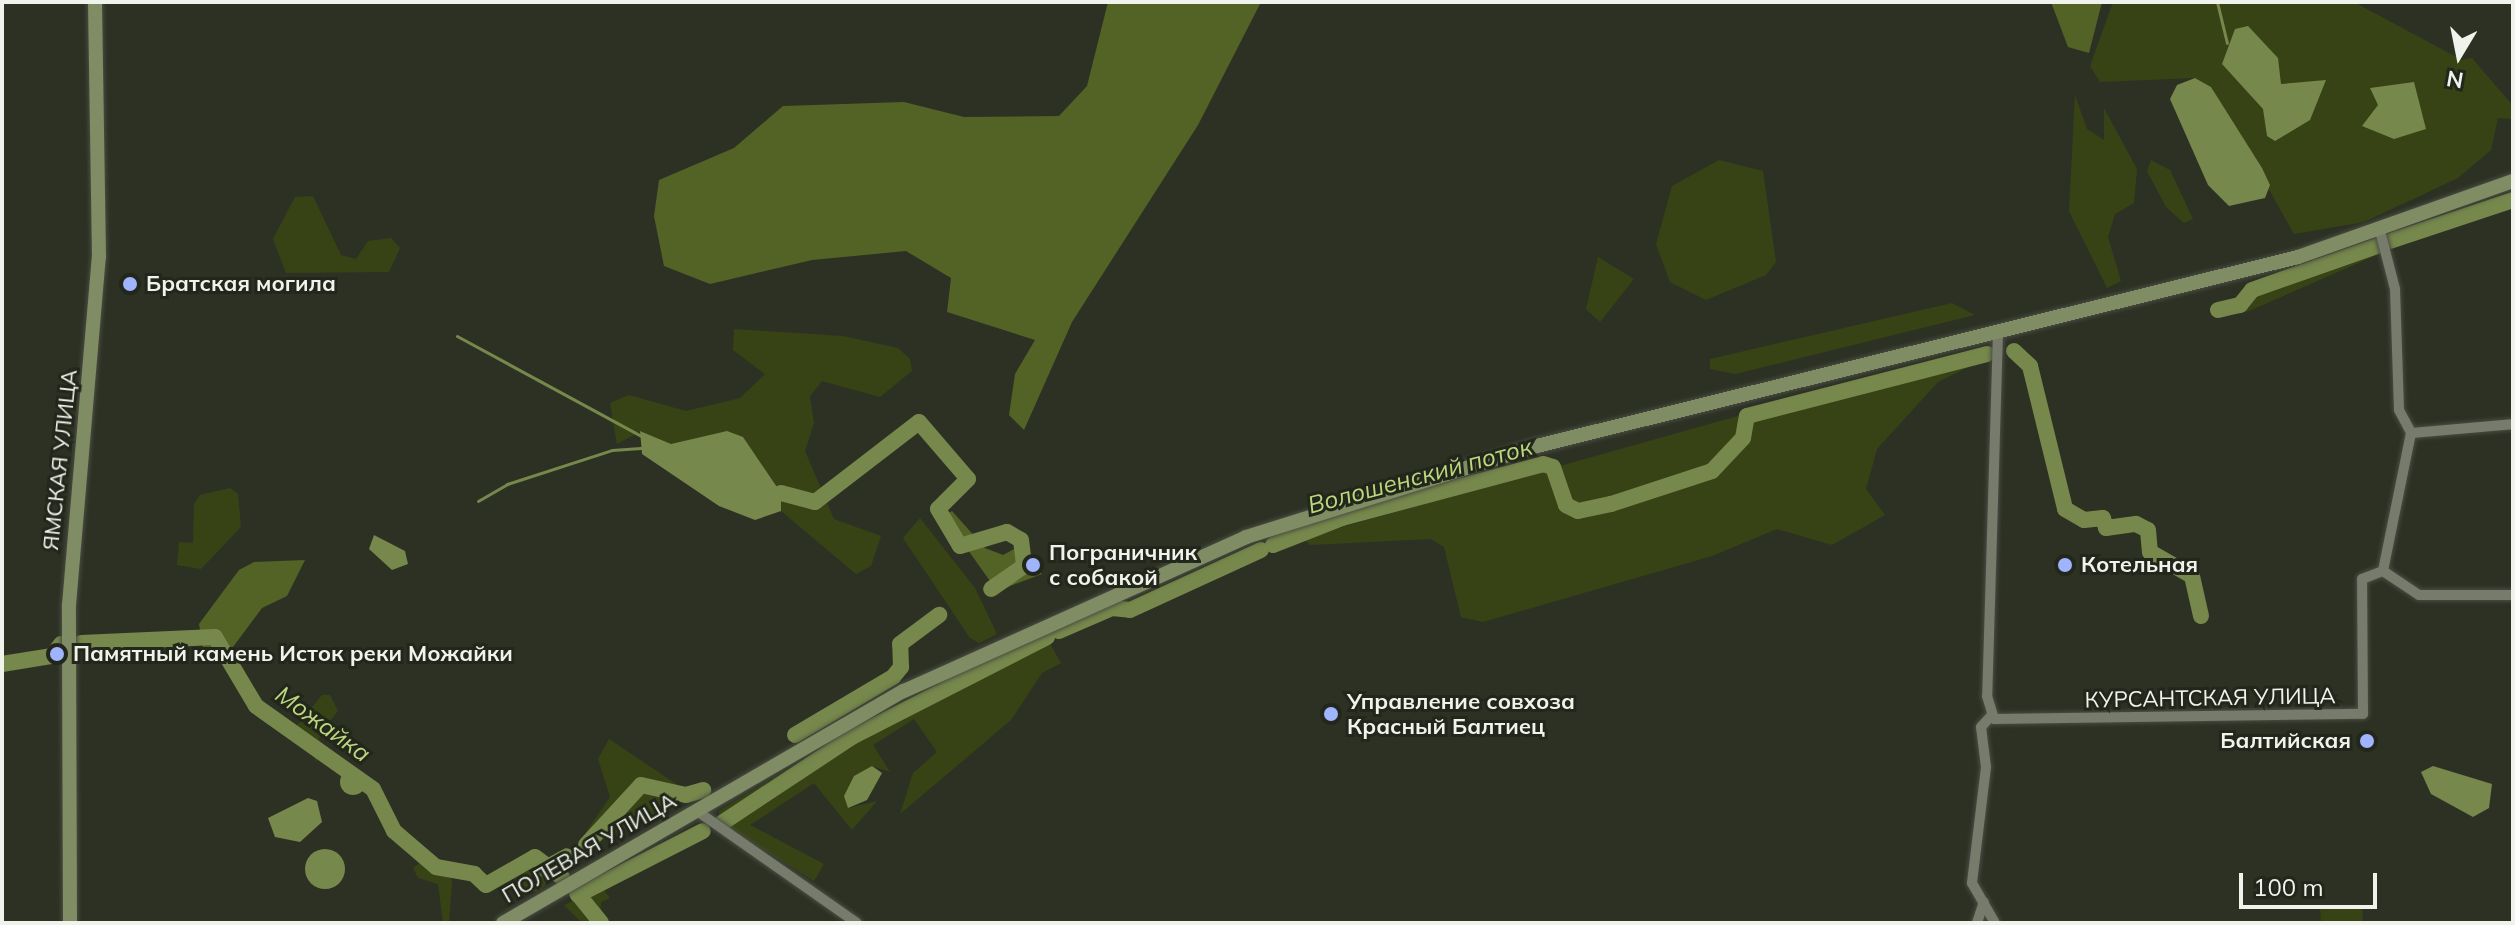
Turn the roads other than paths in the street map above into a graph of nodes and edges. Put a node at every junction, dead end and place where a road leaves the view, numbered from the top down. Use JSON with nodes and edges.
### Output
{"nodes":[{"id":1,"x":95,"y":2,"type":"edge"},
{"id":2,"x":2513,"y":181,"type":"edge"},
{"id":3,"x":2380,"y":231,"type":"junction"},
{"id":4,"x":1998,"y":332,"type":"junction"},
{"id":5,"x":2513,"y":424,"type":"edge"},
{"id":6,"x":2411,"y":433,"type":"junction"},
{"id":7,"x":2383,"y":571,"type":"junction"},
{"id":8,"x":2513,"y":595,"type":"edge"},
{"id":9,"x":1993,"y":717,"type":"junction"},
{"id":10,"x":697,"y":811,"type":"junction"},
{"id":11,"x":1984,"y":902,"type":"junction"},
{"id":12,"x":70,"y":923,"type":"edge"},
{"id":13,"x":503,"y":923,"type":"edge"},
{"id":14,"x":857,"y":923,"type":"edge"},
{"id":15,"x":1977,"y":923,"type":"edge"},
{"id":16,"x":1995,"y":923,"type":"edge"}],
"edges":[{"from":1,"to":12,"type":"main road","name":"ЯМСКАЯ УЛИЦА"},
{"from":2,"to":3,"type":"main road","name":"ПОЛЕВАЯ УЛИЦА"},
{"from":3,"to":4,"type":"main road","name":"ПОЛЕВАЯ УЛИЦА"},
{"from":3,"to":6,"type":"street"},
{"from":4,"to":9,"type":"street"},
{"from":4,"to":10,"type":"main road","name":"ПОЛЕВАЯ УЛИЦА"},
{"from":5,"to":6,"type":"street"},
{"from":6,"to":7,"type":"street"},
{"from":7,"to":8,"type":"street"},
{"from":7,"to":9,"type":"street","name":"КУРСАНТСКАЯ УЛИЦА"},
{"from":9,"to":11,"type":"street"},
{"from":10,"to":13,"type":"main road","name":"ПОЛЕВАЯ УЛИЦА"},
{"from":10,"to":14,"type":"street"},
{"from":11,"to":15,"type":"street"},
{"from":11,"to":16,"type":"street"}]}
